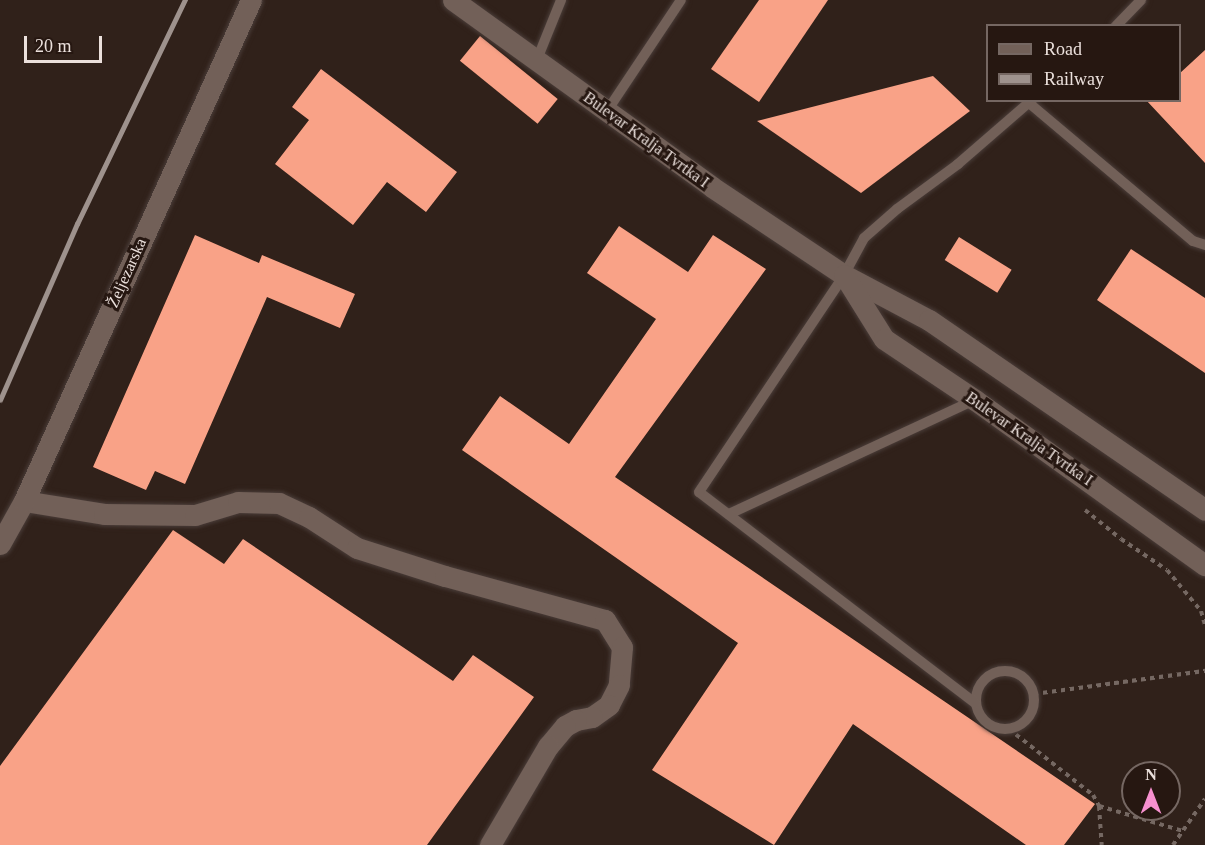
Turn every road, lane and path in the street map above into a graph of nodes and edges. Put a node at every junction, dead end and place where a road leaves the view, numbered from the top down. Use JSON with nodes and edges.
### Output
{"nodes":[{"id":1,"x":251,"y":0,"type":"edge"},
{"id":2,"x":453,"y":0,"type":"edge"},
{"id":3,"x":561,"y":0,"type":"edge"},
{"id":4,"x":681,"y":0,"type":"edge"},
{"id":5,"x":1141,"y":0,"type":"edge"},
{"id":6,"x":1118,"y":24,"type":"edge"},
{"id":7,"x":536,"y":63,"type":"junction"},
{"id":8,"x":1030,"y":102,"type":"edge"},
{"id":9,"x":607,"y":111,"type":"junction"},
{"id":10,"x":1205,"y":246,"type":"edge"},
{"id":11,"x":844,"y":275,"type":"junction"},
{"id":12,"x":975,"y":400,"type":"junction"},
{"id":13,"x":24,"y":501,"type":"junction"},
{"id":14,"x":1084,"y":508,"type":"dead end"},
{"id":15,"x":1205,"y":510,"type":"edge"},
{"id":16,"x":729,"y":514,"type":"junction"},
{"id":17,"x":0,"y":544,"type":"edge"},
{"id":18,"x":1205,"y":565,"type":"edge"},
{"id":19,"x":1205,"y":625,"type":"edge"},
{"id":20,"x":1205,"y":671,"type":"edge"},
{"id":21,"x":1034,"y":694,"type":"junction"},
{"id":22,"x":975,"y":703,"type":"junction"},
{"id":23,"x":1009,"y":729,"type":"junction"},
{"id":24,"x":1205,"y":799,"type":"edge"},
{"id":25,"x":1099,"y":806,"type":"junction"},
{"id":26,"x":1183,"y":831,"type":"junction"},
{"id":27,"x":490,"y":845,"type":"edge"},
{"id":28,"x":1102,"y":845,"type":"edge"},
{"id":29,"x":1173,"y":845,"type":"edge"}],
"edges":[{"from":1,"to":13,"type":"street","name":"Željezarska"},
{"from":2,"to":7,"type":"street","name":"Bulevar Kralja Tvrtka I"},
{"from":3,"to":7,"type":"lane"},
{"from":4,"to":9,"type":"lane"},
{"from":5,"to":6,"type":"lane"},
{"from":7,"to":9,"type":"street","name":"Bulevar Kralja Tvrtka I"},
{"from":8,"to":10,"type":"lane"},
{"from":8,"to":11,"type":"lane"},
{"from":9,"to":11,"type":"street","name":"Bulevar Kralja Tvrtka I"},
{"from":11,"to":12,"type":"street","name":"Bulevar Kralja Tvrtka I"},
{"from":11,"to":15,"type":"street","name":"Bulevar Kralja Tvrtka I"},
{"from":11,"to":16,"type":"lane"},
{"from":12,"to":16,"type":"lane"},
{"from":12,"to":18,"type":"street","name":"Bulevar Kralja Tvrtka I"},
{"from":13,"to":17,"type":"street","name":"Željezarska"},
{"from":13,"to":27,"type":"street"},
{"from":14,"to":19,"type":"path"},
{"from":16,"to":22,"type":"lane"},
{"from":20,"to":21,"type":"path"},
{"from":21,"to":22,"type":"lane"},
{"from":21,"to":23,"type":"lane"},
{"from":22,"to":23,"type":"lane"},
{"from":23,"to":25,"type":"path"},
{"from":24,"to":26,"type":"path"},
{"from":25,"to":26,"type":"path"},
{"from":25,"to":28,"type":"path"},
{"from":26,"to":29,"type":"path"}]}
